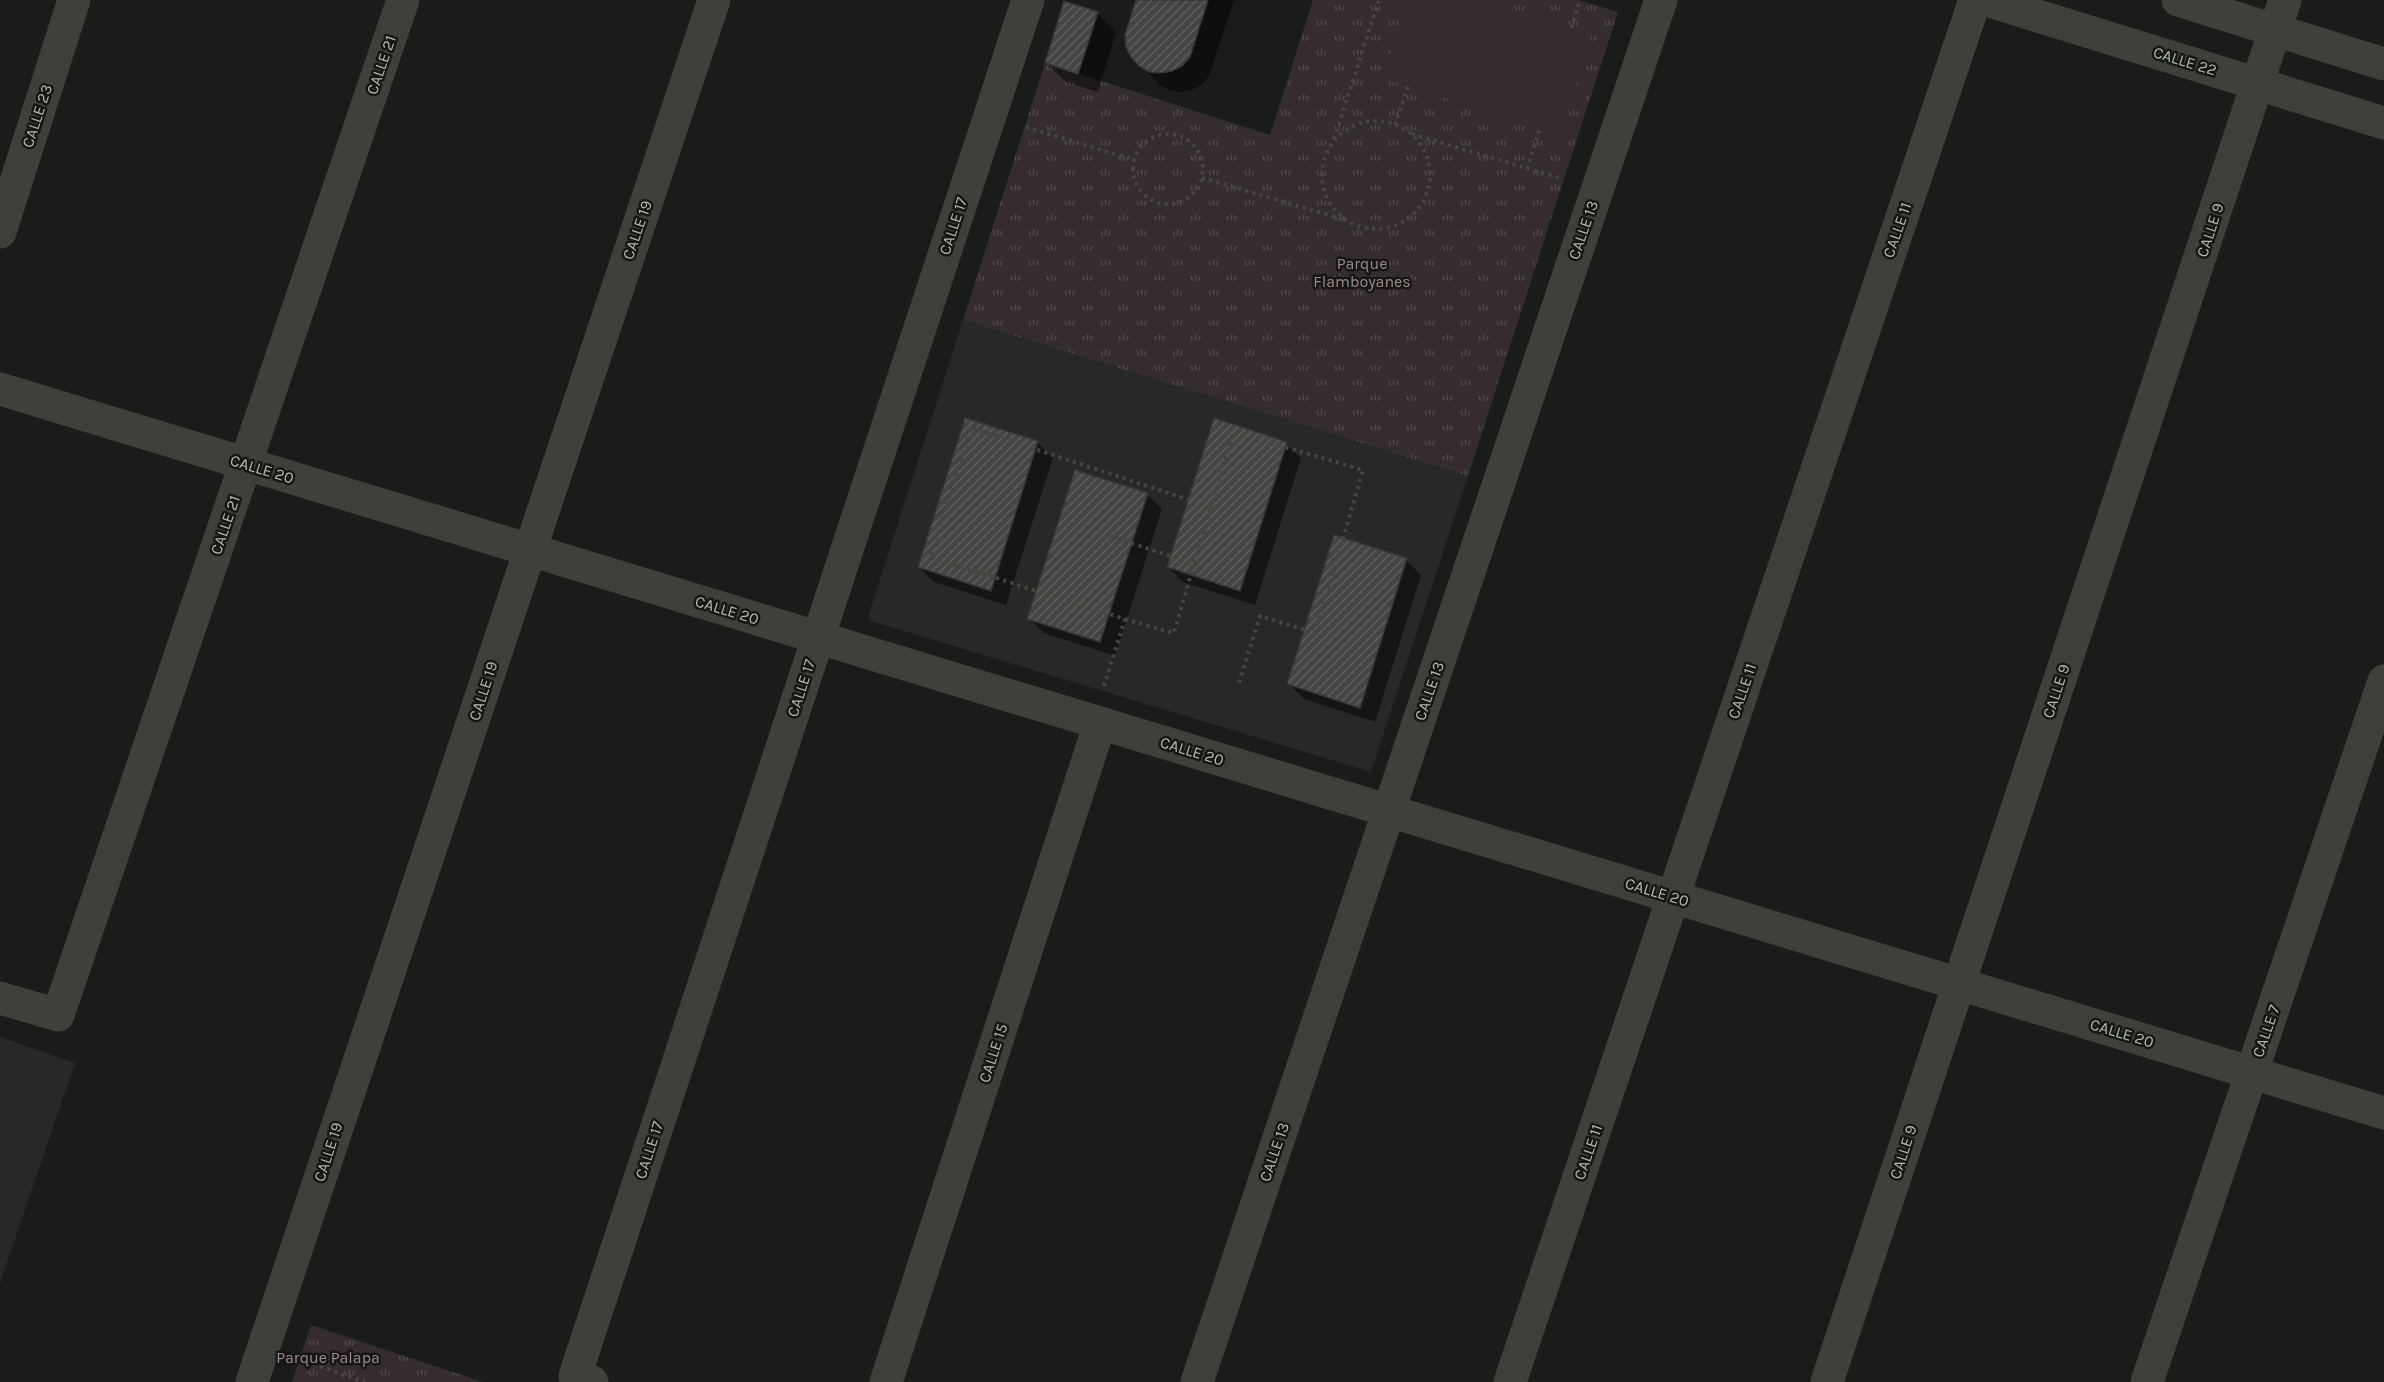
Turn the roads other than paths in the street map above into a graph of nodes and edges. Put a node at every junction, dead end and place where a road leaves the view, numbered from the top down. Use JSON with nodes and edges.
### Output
{"nodes":[{"id":1,"x":75,"y":0,"type":"edge"},
{"id":2,"x":404,"y":0,"type":"edge"},
{"id":3,"x":714,"y":0,"type":"edge"},
{"id":4,"x":1028,"y":0,"type":"edge"},
{"id":5,"x":1661,"y":0,"type":"edge"},
{"id":6,"x":1975,"y":0,"type":"edge"},
{"id":7,"x":1986,"y":0,"type":"edge"},
{"id":8,"x":2178,"y":0,"type":"edge"},
{"id":9,"x":2280,"y":15,"type":"edge"},
{"id":10,"x":2384,"y":64,"type":"edge"},
{"id":11,"x":2257,"y":83,"type":"junction"},
{"id":12,"x":2384,"y":123,"type":"edge"},
{"id":13,"x":0,"y":232,"type":"edge"},
{"id":14,"x":0,"y":389,"type":"edge"},
{"id":15,"x":246,"y":464,"type":"junction"},
{"id":16,"x":530,"y":550,"type":"junction"},
{"id":17,"x":818,"y":638,"type":"junction"},
{"id":18,"x":2384,"y":681,"type":"edge"},
{"id":19,"x":1101,"y":708,"type":"junction"},
{"id":20,"x":1389,"y":810,"type":"junction"},
{"id":21,"x":1673,"y":897,"type":"junction"},
{"id":22,"x":1959,"y":984,"type":"junction"},
{"id":23,"x":0,"y":998,"type":"edge"},
{"id":24,"x":2252,"y":1072,"type":"junction"},
{"id":25,"x":2384,"y":1113,"type":"edge"},
{"id":26,"x":584,"y":1379,"type":"edge"},
{"id":27,"x":252,"y":1382,"type":"edge"},
{"id":28,"x":886,"y":1382,"type":"edge"},
{"id":29,"x":1197,"y":1382,"type":"edge"},
{"id":30,"x":1510,"y":1382,"type":"edge"},
{"id":31,"x":1827,"y":1382,"type":"edge"},
{"id":32,"x":2147,"y":1382,"type":"edge"}],
"edges":[{"from":1,"to":13,"type":"street","name":"CALLE 23"},
{"from":2,"to":15,"type":"street","name":"CALLE 21"},
{"from":3,"to":16,"type":"street","name":"CALLE 19"},
{"from":4,"to":17,"type":"street","name":"CALLE 17"},
{"from":5,"to":20,"type":"street","name":"CALLE 13"},
{"from":6,"to":21,"type":"street","name":"CALLE 11"},
{"from":7,"to":11,"type":"street","name":"CALLE 22"},
{"from":8,"to":9,"type":"street"},
{"from":9,"to":10,"type":"street"},
{"from":9,"to":11,"type":"street","name":"CALLE 9"},
{"from":11,"to":12,"type":"street","name":"CALLE 22"},
{"from":11,"to":22,"type":"street","name":"CALLE 9"},
{"from":14,"to":15,"type":"street","name":"CALLE 20"},
{"from":15,"to":16,"type":"street","name":"CALLE 20"},
{"from":15,"to":23,"type":"street","name":"CALLE 21"},
{"from":16,"to":17,"type":"street","name":"CALLE 20"},
{"from":16,"to":27,"type":"street","name":"CALLE 19"},
{"from":17,"to":19,"type":"street","name":"CALLE 20"},
{"from":17,"to":26,"type":"street","name":"CALLE 17"},
{"from":18,"to":24,"type":"street","name":"CALLE 7"},
{"from":19,"to":20,"type":"street","name":"CALLE 20"},
{"from":19,"to":28,"type":"street","name":"CALLE 15"},
{"from":20,"to":21,"type":"street","name":"CALLE 20"},
{"from":20,"to":29,"type":"street","name":"CALLE 13"},
{"from":21,"to":22,"type":"street","name":"CALLE 20"},
{"from":21,"to":30,"type":"street","name":"CALLE 11"},
{"from":22,"to":24,"type":"street","name":"CALLE 20"},
{"from":22,"to":31,"type":"street","name":"CALLE 9"},
{"from":24,"to":25,"type":"street","name":"CALLE 20"},
{"from":24,"to":32,"type":"street","name":"CALLE 7"}]}
